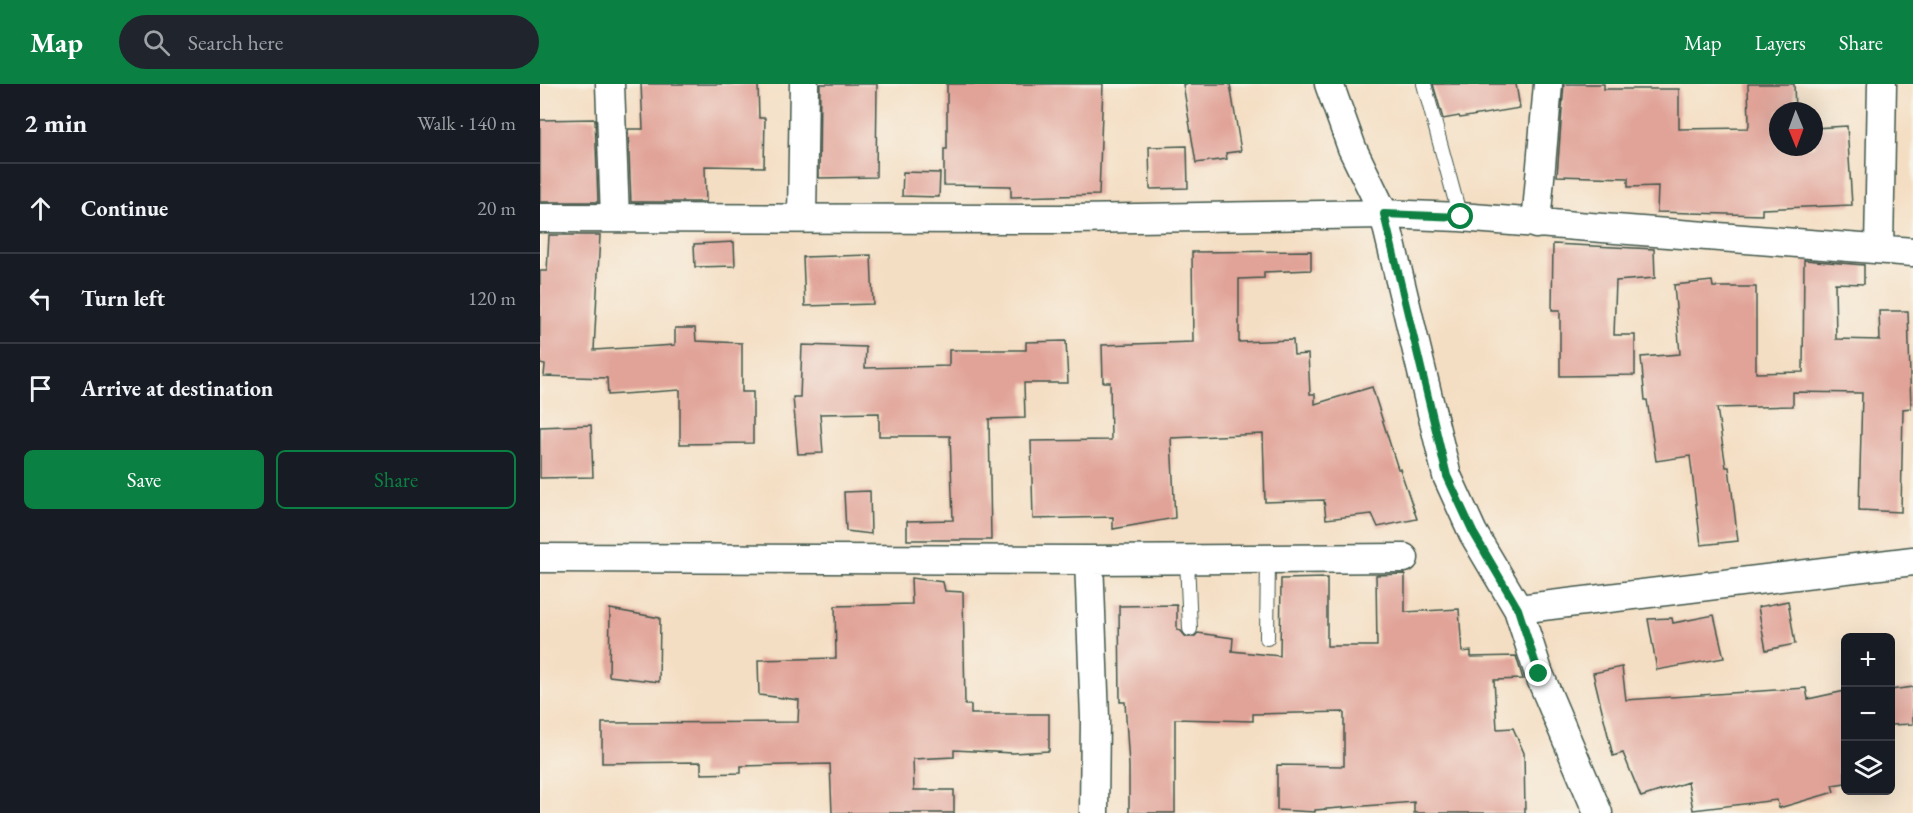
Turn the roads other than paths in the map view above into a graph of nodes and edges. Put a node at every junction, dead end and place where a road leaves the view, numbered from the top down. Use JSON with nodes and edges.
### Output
{"nodes":[{"id":1,"x":610,"y":84,"type":"edge"},
{"id":2,"x":804,"y":84,"type":"edge"},
{"id":3,"x":1329,"y":84,"type":"edge"},
{"id":4,"x":1424,"y":84,"type":"edge"},
{"id":5,"x":1548,"y":84,"type":"edge"},
{"id":6,"x":1881,"y":84,"type":"edge"},
{"id":7,"x":1384,"y":214,"type":"junction"},
{"id":8,"x":802,"y":217,"type":"junction"},
{"id":9,"x":1461,"y":217,"type":"junction"},
{"id":10,"x":540,"y":218,"type":"edge"},
{"id":11,"x":615,"y":218,"type":"junction"},
{"id":12,"x":1536,"y":224,"type":"junction"},
{"id":13,"x":1879,"y":248,"type":"junction"},
{"id":14,"x":1913,"y":252,"type":"edge"},
{"id":15,"x":540,"y":558,"type":"edge"},
{"id":16,"x":1404,"y":558,"type":"dead end"},
{"id":17,"x":1268,"y":559,"type":"junction"},
{"id":18,"x":1089,"y":560,"type":"junction"},
{"id":19,"x":1187,"y":560,"type":"junction"},
{"id":20,"x":1913,"y":561,"type":"edge"},
{"id":21,"x":1518,"y":609,"type":"junction"},
{"id":22,"x":1190,"y":629,"type":"dead end"},
{"id":23,"x":1267,"y":638,"type":"dead end"},
{"id":24,"x":1094,"y":813,"type":"edge"},
{"id":25,"x":1598,"y":813,"type":"edge"}],
"edges":[{"from":1,"to":11,"type":"street"},
{"from":2,"to":8,"type":"street"},
{"from":3,"to":7,"type":"street"},
{"from":4,"to":9,"type":"lane"},
{"from":5,"to":12,"type":"street"},
{"from":6,"to":13,"type":"street"},
{"from":7,"to":8,"type":"street"},
{"from":7,"to":9,"type":"street"},
{"from":7,"to":21,"type":"street"},
{"from":8,"to":11,"type":"street"},
{"from":9,"to":12,"type":"street"},
{"from":10,"to":11,"type":"street"},
{"from":12,"to":13,"type":"street"},
{"from":13,"to":14,"type":"street"},
{"from":15,"to":18,"type":"street"},
{"from":16,"to":17,"type":"street"},
{"from":17,"to":19,"type":"street"},
{"from":17,"to":23,"type":"lane"},
{"from":18,"to":19,"type":"street"},
{"from":18,"to":24,"type":"street"},
{"from":19,"to":22,"type":"lane"},
{"from":20,"to":21,"type":"street"},
{"from":21,"to":25,"type":"street"}]}
